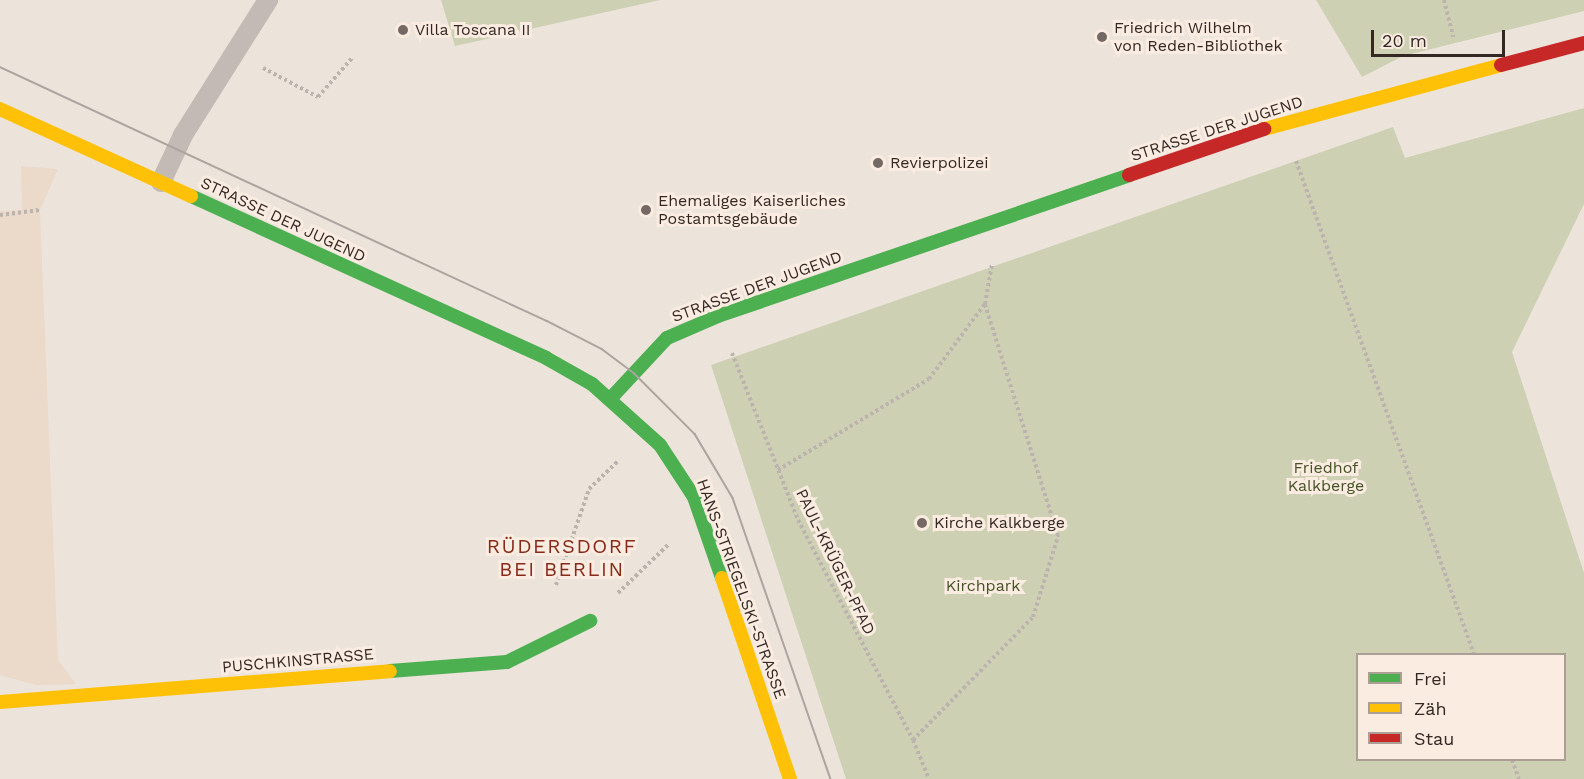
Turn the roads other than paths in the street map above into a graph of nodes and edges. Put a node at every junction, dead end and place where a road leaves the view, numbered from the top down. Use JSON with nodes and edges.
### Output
{"nodes":[{"id":1,"x":268,"y":0,"type":"edge"},
{"id":2,"x":1584,"y":43,"type":"edge"},
{"id":3,"x":0,"y":109,"type":"edge"},
{"id":4,"x":161,"y":182,"type":"junction"},
{"id":5,"x":611,"y":398,"type":"junction"},
{"id":6,"x":590,"y":621,"type":"road end"},
{"id":7,"x":0,"y":702,"type":"edge"},
{"id":8,"x":790,"y":779,"type":"edge"}],
"edges":[{"from":1,"to":4,"type":"lane"},
{"from":2,"to":5,"type":"street","name":"STRASSE DER JUGEND"},
{"from":3,"to":4,"type":"street","name":"STRASSE DER JUGEND"},
{"from":4,"to":5,"type":"street","name":"STRASSE DER JUGEND"},
{"from":5,"to":8,"type":"street","name":"HANS-STRIEGELSKI-STRASSE"},
{"from":6,"to":7,"type":"street","name":"PUSCHKINSTRASSE"}]}
